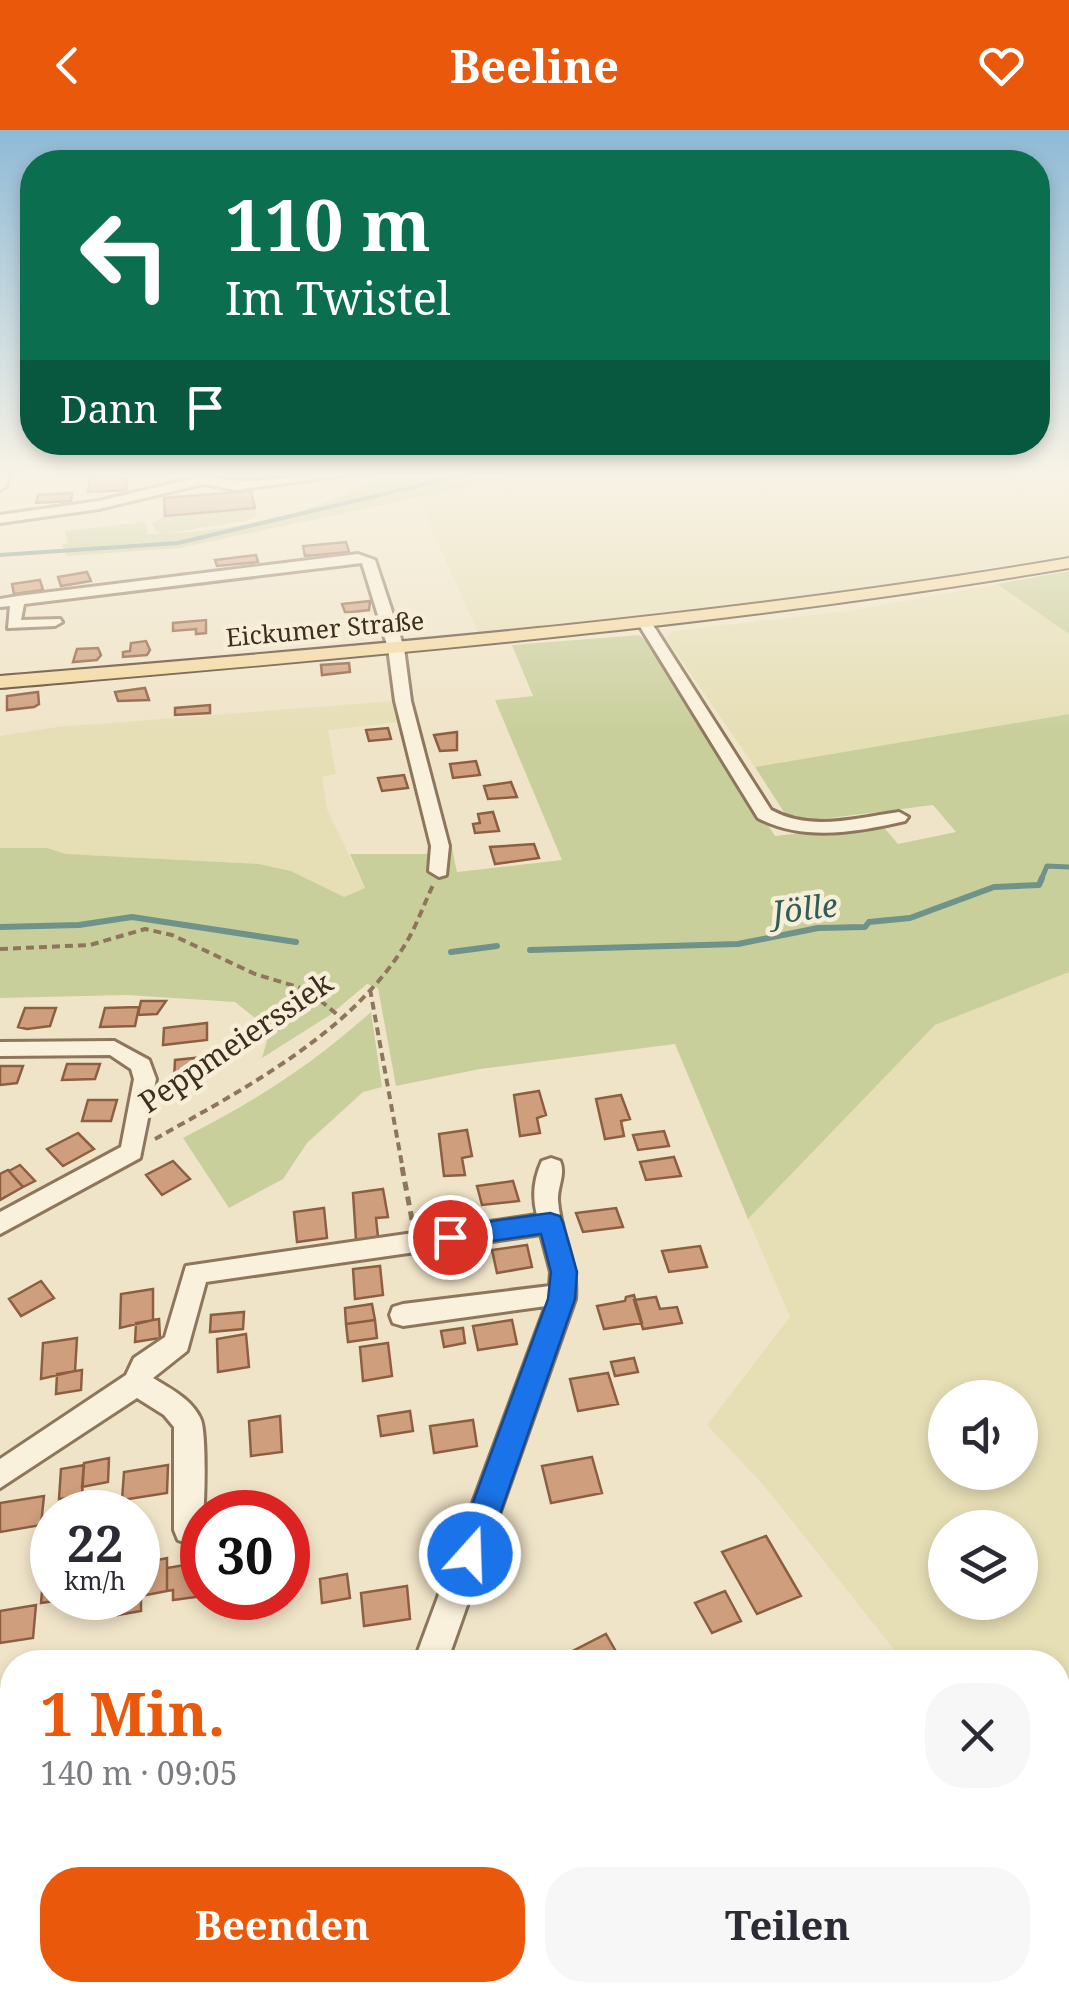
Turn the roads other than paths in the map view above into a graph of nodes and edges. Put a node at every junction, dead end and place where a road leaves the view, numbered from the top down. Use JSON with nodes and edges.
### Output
{"nodes":[{"id":1,"x":361,"y":558,"type":"edge"},
{"id":2,"x":364,"y":558,"type":"edge"},
{"id":3,"x":1069,"y":563,"type":"edge"},
{"id":4,"x":18,"y":600,"type":"junction"},
{"id":5,"x":0,"y":603,"type":"edge"},
{"id":6,"x":55,"y":622,"type":"dead end"},
{"id":7,"x":646,"y":625,"type":"junction"},
{"id":8,"x":396,"y":648,"type":"junction"},
{"id":9,"x":0,"y":682,"type":"edge"},
{"id":10,"x":899,"y":817,"type":"dead end"},
{"id":11,"x":439,"y":871,"type":"road end"},
{"id":12,"x":0,"y":1049,"type":"edge"},
{"id":13,"x":550,"y":1167,"type":"dead end"},
{"id":14,"x":550,"y":1223,"type":"junction"},
{"id":15,"x":0,"y":1224,"type":"edge"},
{"id":16,"x":562,"y":1299,"type":"junction"},
{"id":17,"x":403,"y":1314,"type":"dead end"},
{"id":18,"x":137,"y":1383,"type":"junction"},
{"id":19,"x":0,"y":1475,"type":"edge"},
{"id":20,"x":189,"y":1490,"type":"edge"},
{"id":21,"x":434,"y":1650,"type":"edge"},
{"id":22,"x":826,"y":2002,"type":"edge"},
{"id":23,"x":840,"y":2002,"type":"edge"}],
"edges":[{"from":1,"to":4,"type":"street"},
{"from":2,"to":8,"type":"street"},
{"from":3,"to":7,"type":"main road","name":"Eickumer Straße"},
{"from":4,"to":5,"type":"street"},
{"from":4,"to":6,"type":"street"},
{"from":7,"to":8,"type":"main road","name":"Eickumer Straße"},
{"from":7,"to":10,"type":"street"},
{"from":8,"to":9,"type":"main road","name":"Eickumer Straße"},
{"from":8,"to":11,"type":"street"},
{"from":12,"to":15,"type":"street","name":"Peppmeierssiek"},
{"from":13,"to":14,"type":"street"},
{"from":14,"to":16,"type":"street"},
{"from":14,"to":18,"type":"street"},
{"from":16,"to":17,"type":"street"},
{"from":16,"to":21,"type":"street"},
{"from":18,"to":19,"type":"street"},
{"from":18,"to":20,"type":"street"},
{"from":22,"to":23,"type":"street"}]}
